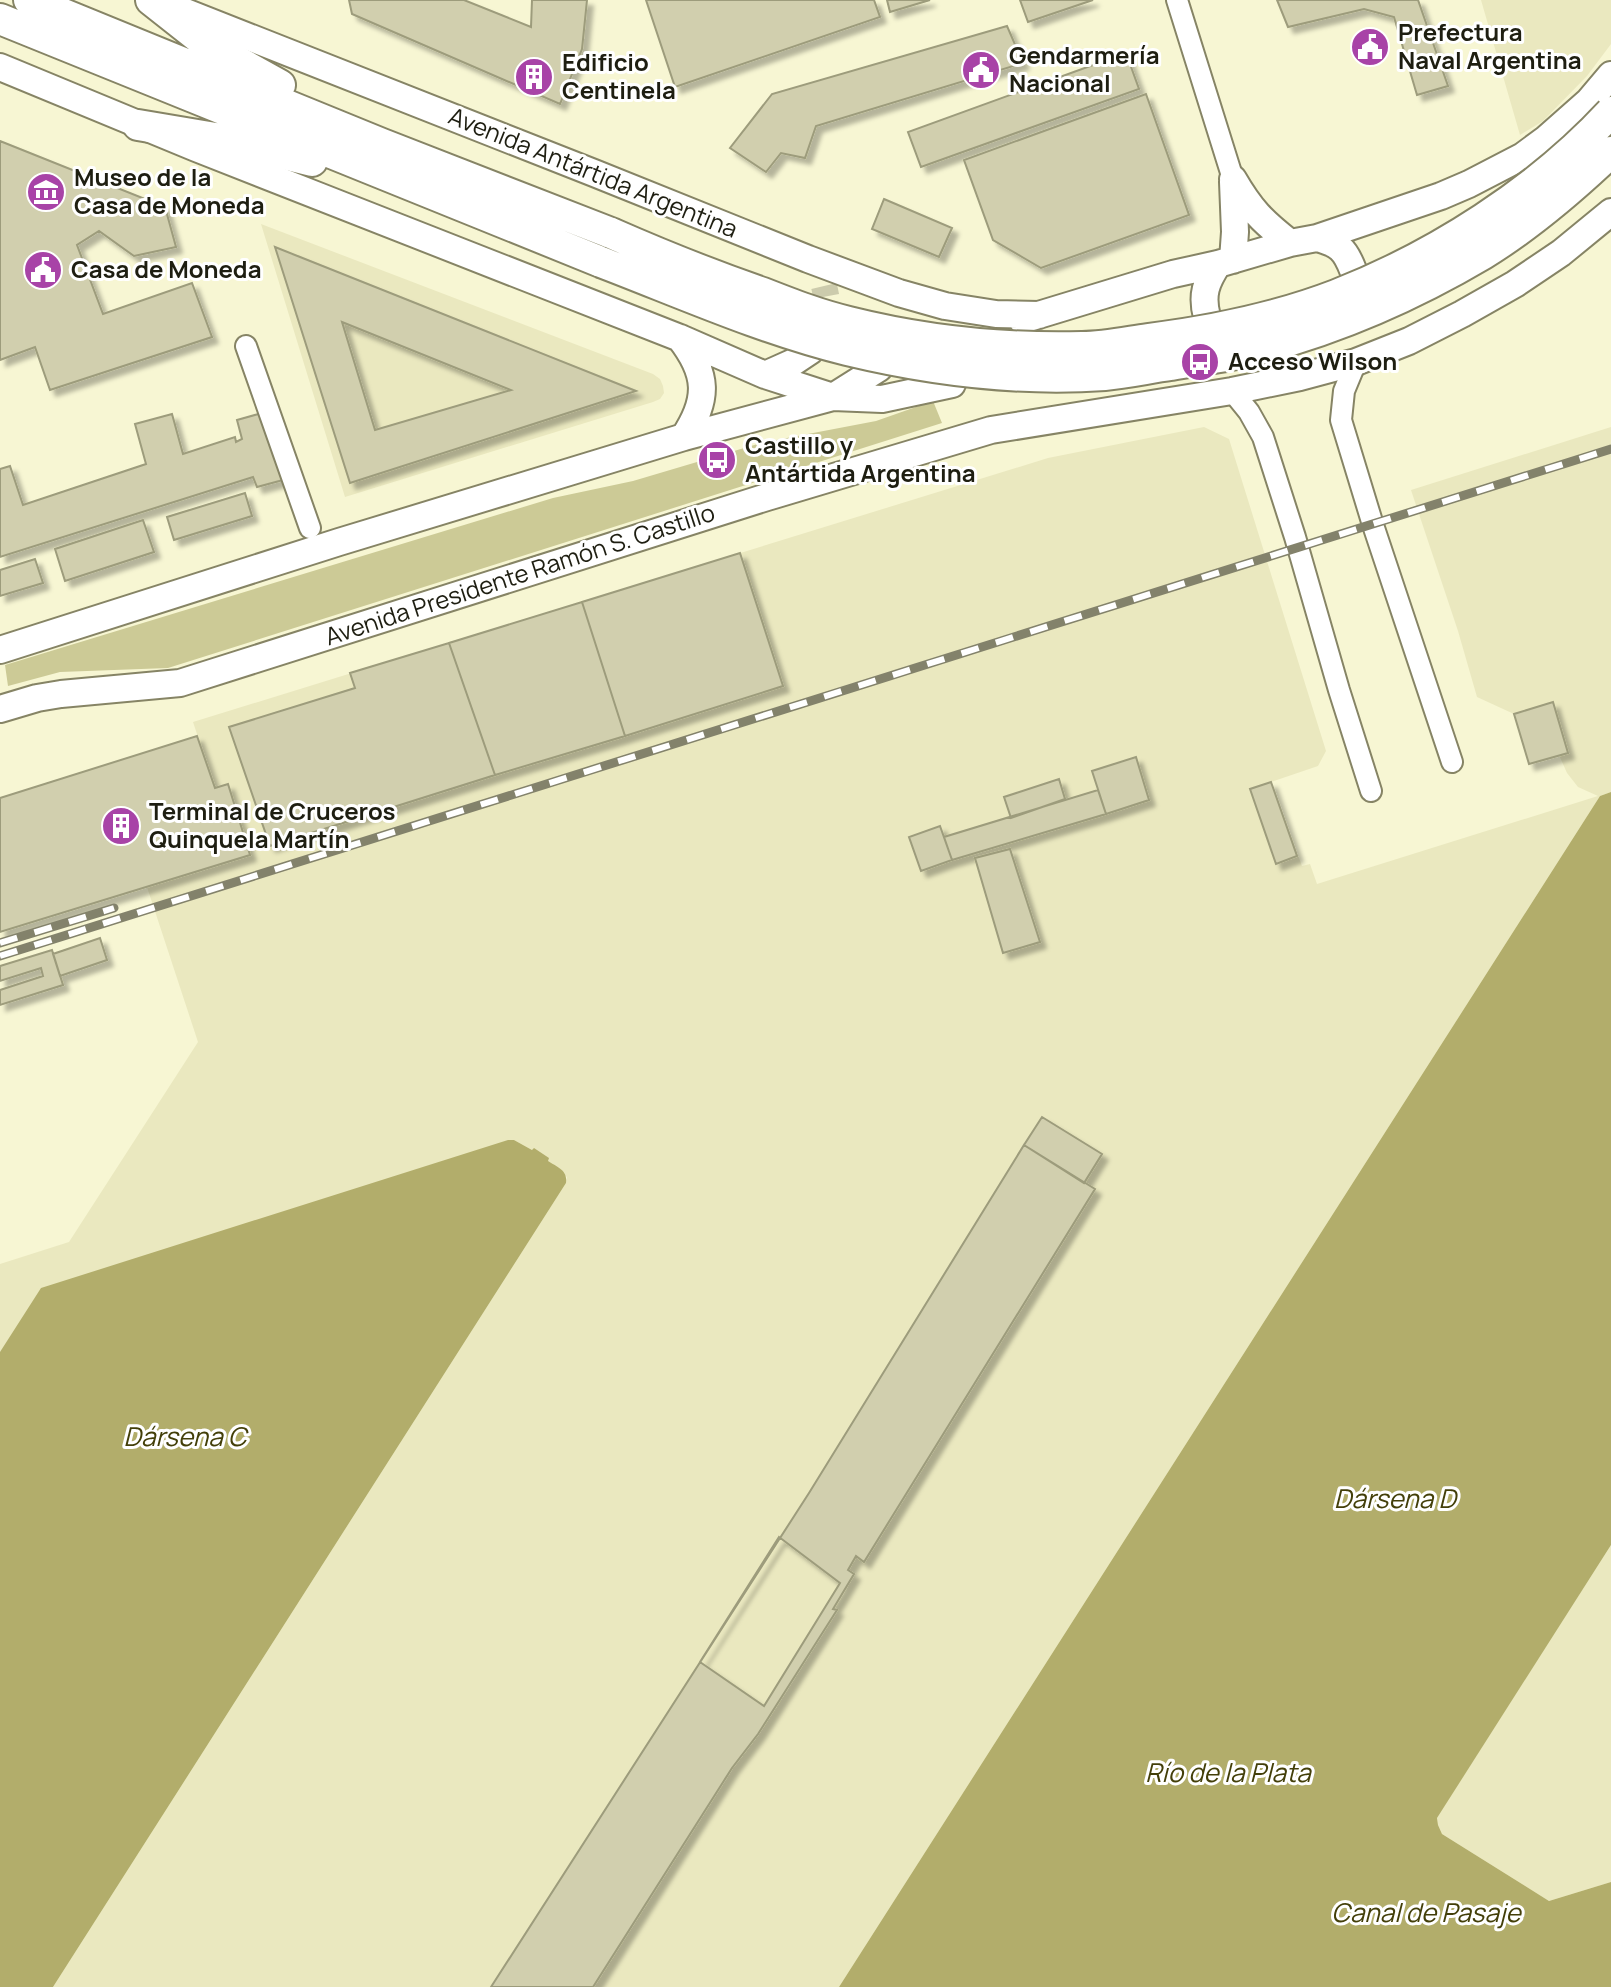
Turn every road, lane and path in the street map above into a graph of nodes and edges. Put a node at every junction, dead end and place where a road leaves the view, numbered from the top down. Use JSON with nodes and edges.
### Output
{"nodes":[{"id":1,"x":29,"y":0,"type":"edge"},
{"id":2,"x":153,"y":0,"type":"edge"},
{"id":3,"x":1177,"y":0,"type":"edge"},
{"id":4,"x":194,"y":8,"type":"edge"},
{"id":5,"x":0,"y":19,"type":"edge"},
{"id":6,"x":0,"y":67,"type":"edge"},
{"id":7,"x":1611,"y":75,"type":"edge"},
{"id":8,"x":1611,"y":112,"type":"edge"},
{"id":9,"x":138,"y":125,"type":"junction"},
{"id":10,"x":382,"y":144,"type":"junction"},
{"id":11,"x":1611,"y":152,"type":"edge"},
{"id":12,"x":1233,"y":179,"type":"junction"},
{"id":13,"x":474,"y":210,"type":"junction"},
{"id":14,"x":1611,"y":212,"type":"edge"},
{"id":15,"x":1317,"y":238,"type":"junction"},
{"id":16,"x":1290,"y":243,"type":"junction"},
{"id":17,"x":808,"y":259,"type":"junction"},
{"id":18,"x":1226,"y":262,"type":"junction"},
{"id":19,"x":1353,"y":270,"type":"dead end"},
{"id":20,"x":824,"y":286,"type":"tunnel mouth"},
{"id":21,"x":1207,"y":317,"type":"dead end"},
{"id":22,"x":680,"y":338,"type":"junction"},
{"id":23,"x":246,"y":346,"type":"dead end"},
{"id":24,"x":810,"y":351,"type":"dead end"},
{"id":25,"x":1356,"y":362,"type":"junction"},
{"id":26,"x":879,"y":368,"type":"dead end"},
{"id":27,"x":765,"y":375,"type":"junction"},
{"id":28,"x":952,"y":384,"type":"dead end"},
{"id":29,"x":1232,"y":391,"type":"junction"},
{"id":30,"x":833,"y":397,"type":"junction"},
{"id":31,"x":684,"y":437,"type":"junction"},
{"id":32,"x":310,"y":528,"type":"dead end"},
{"id":33,"x":0,"y":650,"type":"edge"},
{"id":34,"x":0,"y":709,"type":"edge"},
{"id":35,"x":1452,"y":762,"type":"dead end"},
{"id":36,"x":1371,"y":791,"type":"dead end"}],
"edges":[{"from":1,"to":10,"type":"highway"},
{"from":2,"to":4,"type":"main road","name":"Avenida Antártida Argentina"},
{"from":2,"to":10,"type":"highway"},
{"from":3,"to":12,"type":"street"},
{"from":4,"to":17,"type":"main road","name":"Avenida Antártida Argentina"},
{"from":5,"to":13,"type":"highway"},
{"from":6,"to":9,"type":"main road"},
{"from":7,"to":15,"type":"main road"},
{"from":8,"to":10,"type":"highway","bridge":true},
{"from":9,"to":13,"type":"highway"},
{"from":9,"to":22,"type":"main road"},
{"from":11,"to":13,"type":"highway","bridge":true},
{"from":12,"to":16,"type":"main road"},
{"from":12,"to":18,"type":"main road"},
{"from":14,"to":25,"type":"main road","name":"Avenida Presidente Ramón S. Castillo"},
{"from":15,"to":16,"type":"main road"},
{"from":15,"to":19,"type":"main road"},
{"from":16,"to":18,"type":"main road"},
{"from":17,"to":18,"type":"main road","name":"Avenida Antártida Argentina"},
{"from":17,"to":20,"type":"main road"},
{"from":18,"to":21,"type":"main road"},
{"from":22,"to":27,"type":"main road"},
{"from":22,"to":31,"type":"main road"},
{"from":23,"to":32,"type":"street"},
{"from":24,"to":27,"type":"main road"},
{"from":25,"to":29,"type":"main road","name":"Avenida Presidente Ramón S. Castillo"},
{"from":25,"to":35,"type":"street"},
{"from":26,"to":30,"type":"main road"},
{"from":27,"to":30,"type":"main road"},
{"from":28,"to":30,"type":"main road"},
{"from":29,"to":34,"type":"main road","name":"Avenida Presidente Ramón S. Castillo"},
{"from":29,"to":36,"type":"street"},
{"from":30,"to":31,"type":"main road"},
{"from":31,"to":33,"type":"main road"}]}
